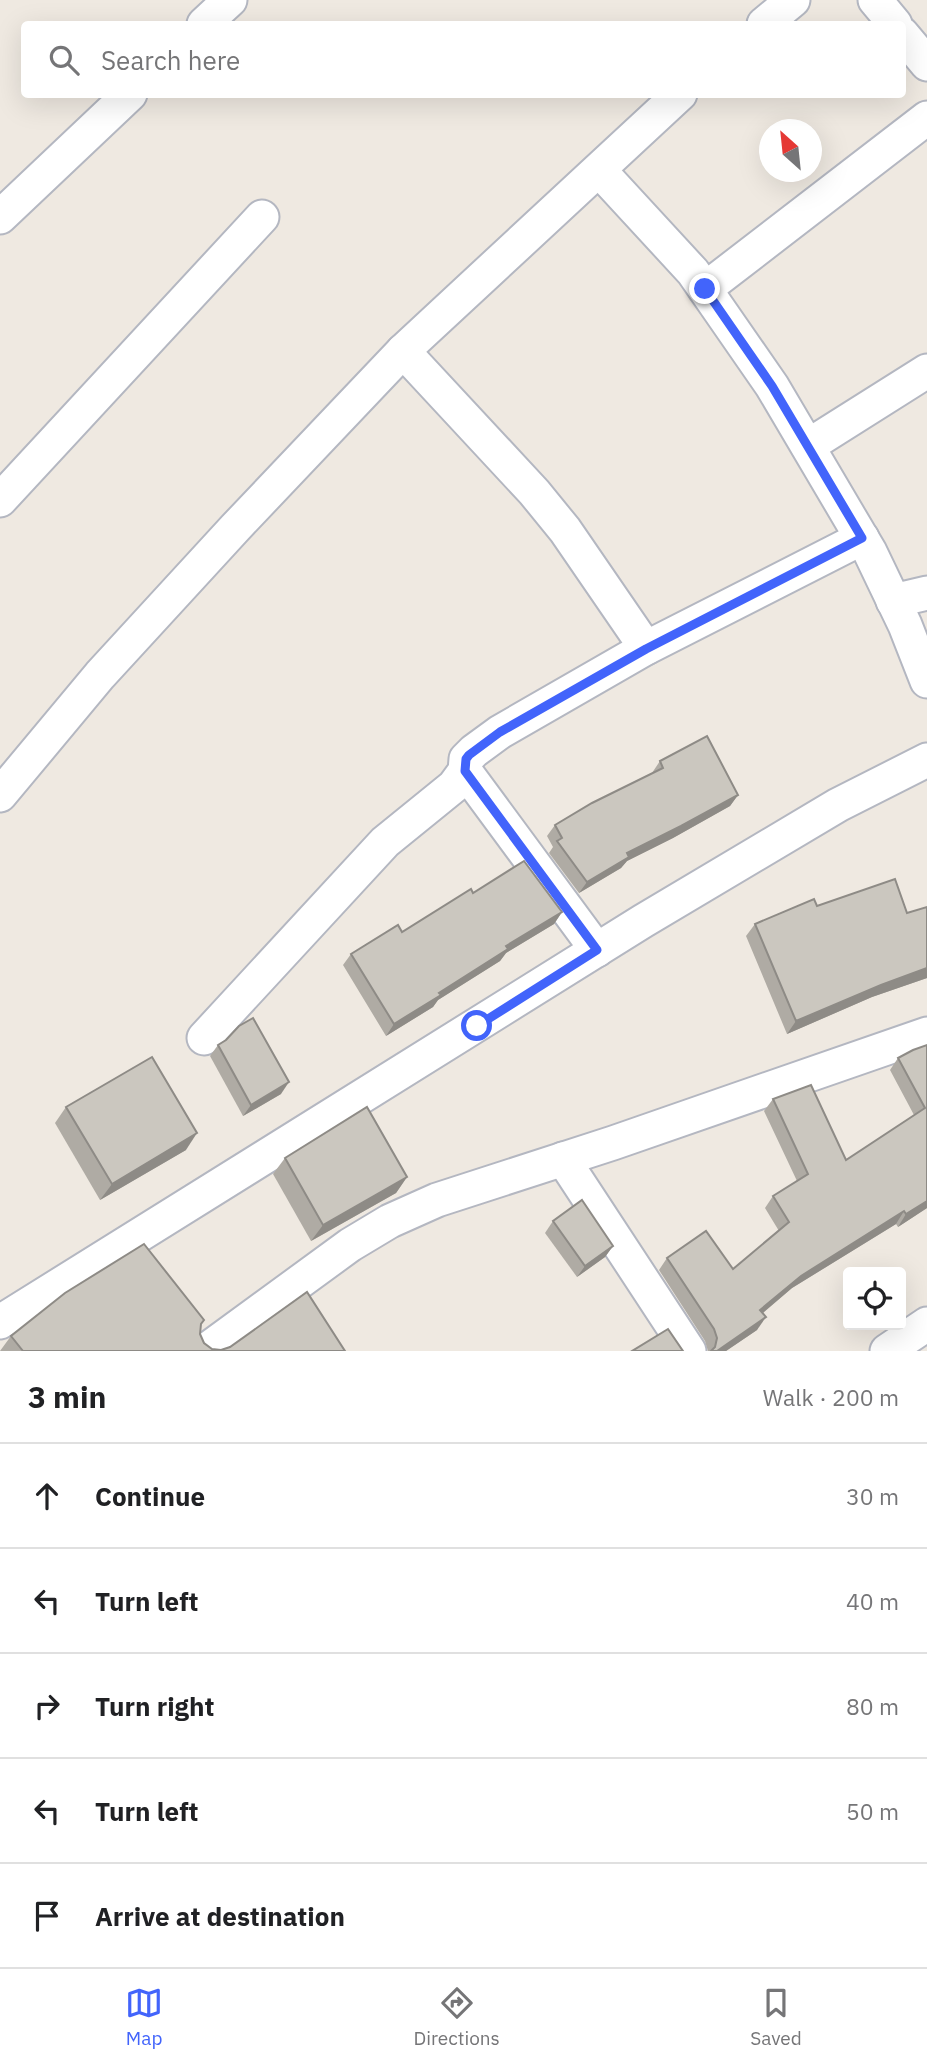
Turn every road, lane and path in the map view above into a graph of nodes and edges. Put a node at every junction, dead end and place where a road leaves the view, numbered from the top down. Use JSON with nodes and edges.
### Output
{"nodes":[{"id":1,"x":230,"y":0,"type":"edge"},
{"id":2,"x":793,"y":0,"type":"edge"},
{"id":3,"x":875,"y":0,"type":"edge"},
{"id":4,"x":207,"y":21,"type":"edge"},
{"id":5,"x":768,"y":21,"type":"edge"},
{"id":6,"x":892,"y":21,"type":"edge"},
{"id":7,"x":906,"y":39,"type":"edge"},
{"id":8,"x":927,"y":64,"type":"edge"},
{"id":9,"x":126,"y":98,"type":"edge"},
{"id":10,"x":676,"y":98,"type":"edge"},
{"id":11,"x":923,"y":130,"type":"edge"},
{"id":12,"x":599,"y":170,"type":"junction"},
{"id":13,"x":0,"y":217,"type":"edge"},
{"id":14,"x":262,"y":217,"type":"dead end"},
{"id":15,"x":705,"y":289,"type":"junction"},
{"id":16,"x":403,"y":351,"type":"junction"},
{"id":17,"x":927,"y":371,"type":"edge"},
{"id":18,"x":808,"y":446,"type":"junction"},
{"id":19,"x":0,"y":500,"type":"edge"},
{"id":20,"x":862,"y":538,"type":"junction"},
{"id":21,"x":927,"y":593,"type":"edge"},
{"id":22,"x":893,"y":601,"type":"junction"},
{"id":23,"x":646,"y":649,"type":"junction"},
{"id":24,"x":927,"y":681,"type":"edge"},
{"id":25,"x":927,"y":760,"type":"edge"},
{"id":26,"x":465,"y":771,"type":"junction"},
{"id":27,"x":0,"y":795,"type":"edge"},
{"id":28,"x":597,"y":950,"type":"junction"},
{"id":29,"x":927,"y":1034,"type":"edge"},
{"id":30,"x":204,"y":1038,"type":"dead end"},
{"id":31,"x":563,"y":1159,"type":"junction"},
{"id":32,"x":0,"y":1321,"type":"edge"},
{"id":33,"x":927,"y":1324,"type":"edge"},
{"id":34,"x":205,"y":1351,"type":"edge"},
{"id":35,"x":689,"y":1351,"type":"edge"},
{"id":36,"x":887,"y":1351,"type":"edge"}],
"edges":[{"from":1,"to":4,"type":"street"},
{"from":2,"to":5,"type":"street"},
{"from":3,"to":6,"type":"street"},
{"from":7,"to":8,"type":"street"},
{"from":9,"to":13,"type":"street"},
{"from":10,"to":12,"type":"street"},
{"from":11,"to":15,"type":"street"},
{"from":12,"to":15,"type":"street"},
{"from":12,"to":16,"type":"street"},
{"from":14,"to":19,"type":"street"},
{"from":15,"to":18,"type":"street"},
{"from":16,"to":23,"type":"street"},
{"from":16,"to":27,"type":"street"},
{"from":17,"to":18,"type":"street"},
{"from":18,"to":20,"type":"street"},
{"from":20,"to":22,"type":"street"},
{"from":20,"to":23,"type":"street"},
{"from":21,"to":22,"type":"street"},
{"from":22,"to":24,"type":"street"},
{"from":23,"to":26,"type":"street"},
{"from":25,"to":28,"type":"street"},
{"from":26,"to":28,"type":"street"},
{"from":26,"to":30,"type":"street"},
{"from":28,"to":32,"type":"street"},
{"from":29,"to":31,"type":"street"},
{"from":31,"to":34,"type":"street"},
{"from":31,"to":35,"type":"street"},
{"from":33,"to":36,"type":"street"}]}
